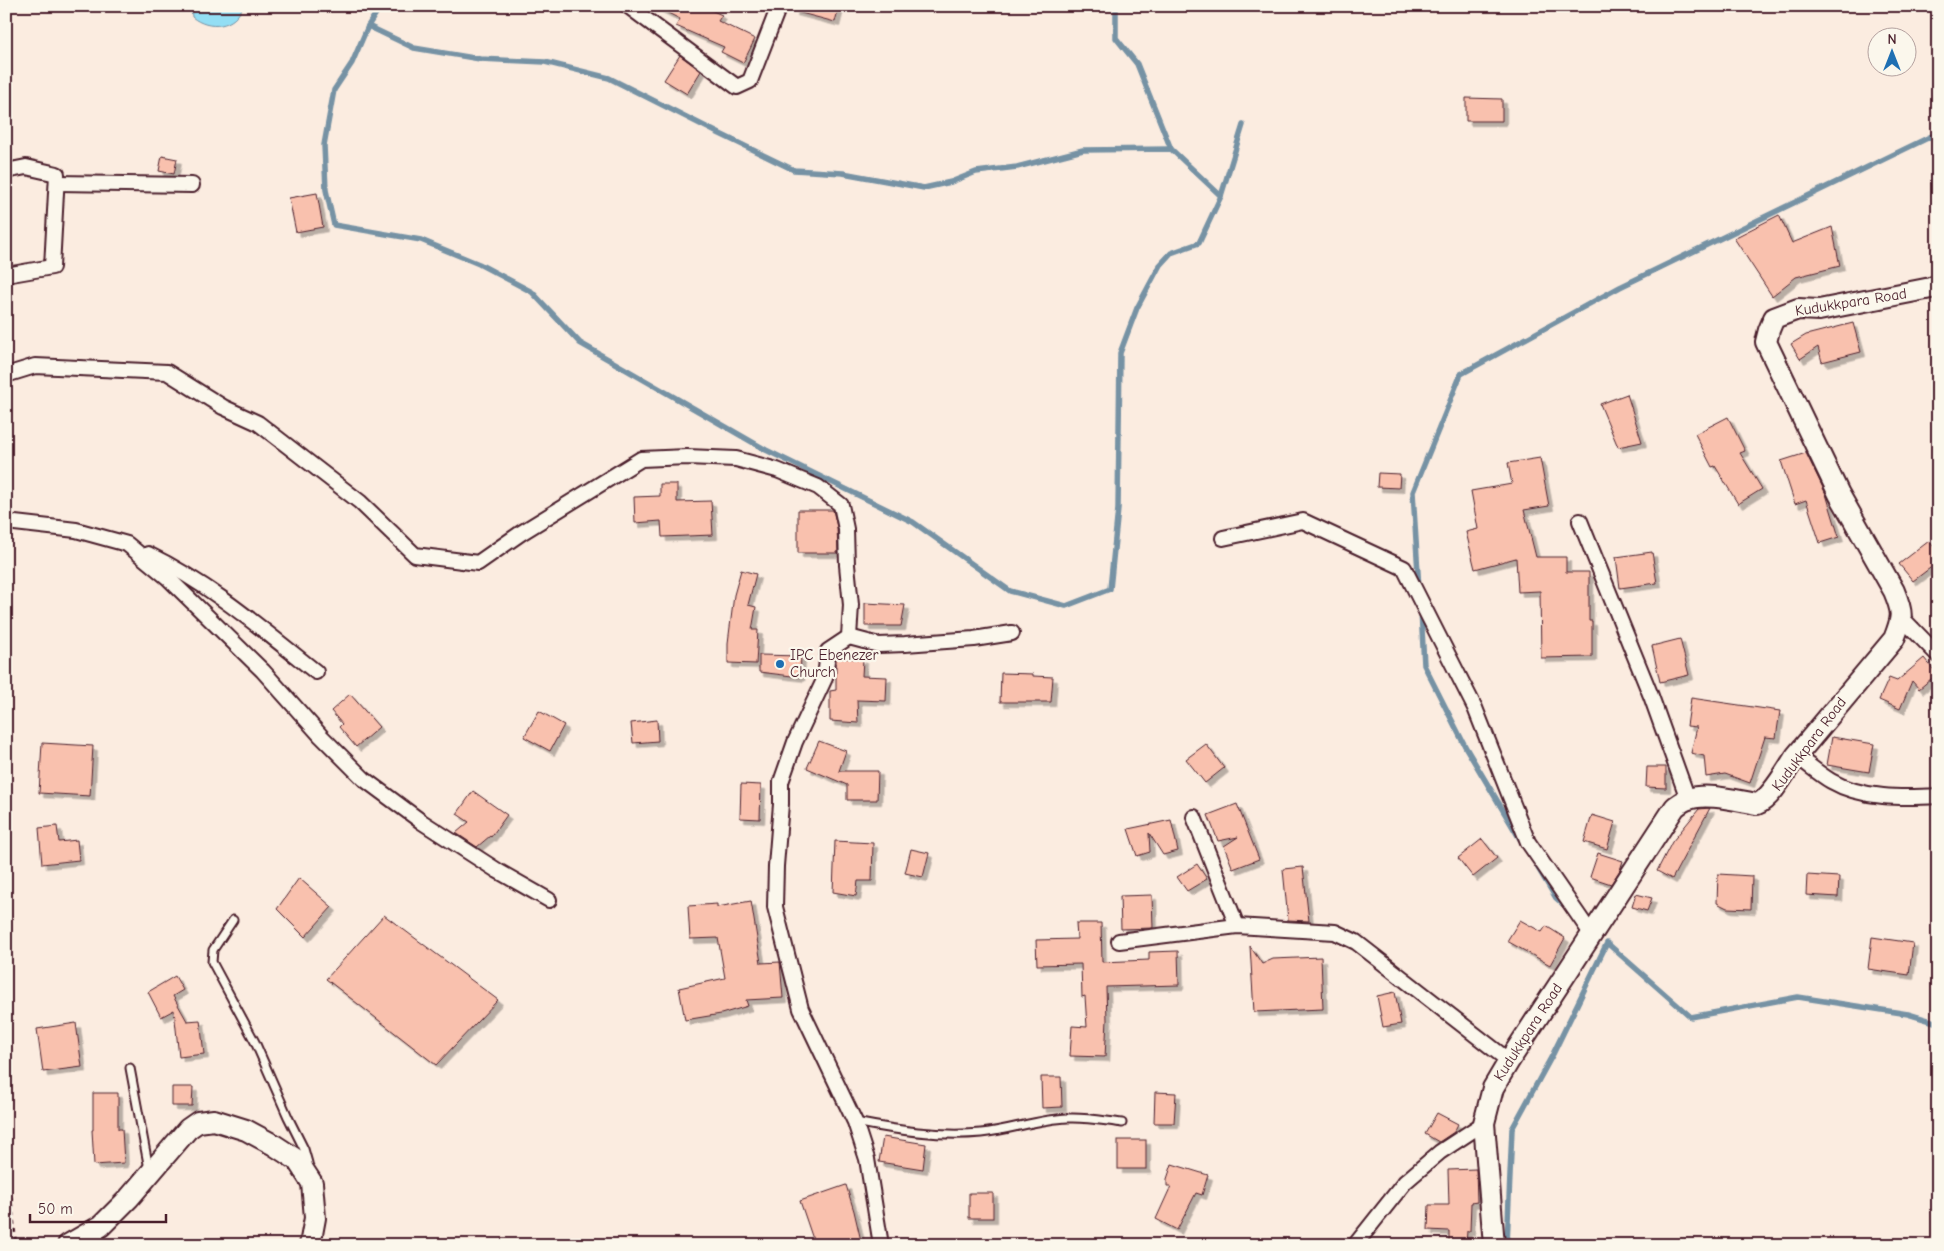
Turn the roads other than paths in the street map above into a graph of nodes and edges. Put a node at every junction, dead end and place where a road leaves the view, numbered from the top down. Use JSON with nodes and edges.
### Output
{"nodes":[{"id":1,"x":628,"y":6,"type":"edge"},
{"id":2,"x":779,"y":6,"type":"edge"},
{"id":3,"x":6,"y":171,"type":"edge"},
{"id":4,"x":57,"y":183,"type":"junction"},
{"id":5,"x":192,"y":185,"type":"dead end"},
{"id":6,"x":6,"y":275,"type":"edge"},
{"id":7,"x":1938,"y":285,"type":"edge"},
{"id":8,"x":6,"y":375,"type":"edge"},
{"id":9,"x":1580,"y":521,"type":"dead end"},
{"id":10,"x":6,"y":522,"type":"edge"},
{"id":11,"x":1223,"y":538,"type":"dead end"},
{"id":12,"x":127,"y":544,"type":"junction"},
{"id":13,"x":1902,"y":618,"type":"junction"},
{"id":14,"x":1012,"y":632,"type":"dead end"},
{"id":15,"x":849,"y":637,"type":"junction"},
{"id":16,"x":1938,"y":654,"type":"edge"},
{"id":17,"x":316,"y":672,"type":"dead end"},
{"id":18,"x":1796,"y":756,"type":"junction"},
{"id":19,"x":1938,"y":796,"type":"edge"},
{"id":20,"x":1688,"y":799,"type":"junction"},
{"id":21,"x":1194,"y":816,"type":"dead end"},
{"id":22,"x":549,"y":900,"type":"dead end"},
{"id":23,"x":233,"y":920,"type":"dead end"},
{"id":24,"x":1237,"y":926,"type":"junction"},
{"id":25,"x":1592,"y":935,"type":"junction"},
{"id":26,"x":1119,"y":941,"type":"dead end"},
{"id":27,"x":1509,"y":1061,"type":"junction"},
{"id":28,"x":130,"y":1068,"type":"dead end"},
{"id":29,"x":855,"y":1122,"type":"junction"},
{"id":30,"x":1122,"y":1123,"type":"dead end"},
{"id":31,"x":1484,"y":1123,"type":"junction"},
{"id":32,"x":150,"y":1174,"type":"junction"},
{"id":33,"x":312,"y":1183,"type":"junction"},
{"id":34,"x":96,"y":1237,"type":"edge"},
{"id":35,"x":68,"y":1245,"type":"edge"},
{"id":36,"x":310,"y":1245,"type":"edge"},
{"id":37,"x":881,"y":1245,"type":"edge"},
{"id":38,"x":1355,"y":1245,"type":"edge"},
{"id":39,"x":1494,"y":1245,"type":"edge"}],
"edges":[{"from":1,"to":2,"type":"street"},
{"from":3,"to":4,"type":"street"},
{"from":4,"to":5,"type":"street"},
{"from":4,"to":6,"type":"street"},
{"from":7,"to":13,"type":"street","name":"Kudukkpara Road"},
{"from":8,"to":15,"type":"street"},
{"from":9,"to":20,"type":"street"},
{"from":10,"to":12,"type":"street"},
{"from":11,"to":25,"type":"street"},
{"from":12,"to":17,"type":"street"},
{"from":12,"to":22,"type":"street"},
{"from":13,"to":16,"type":"street"},
{"from":13,"to":18,"type":"street","name":"Kudukkpara Road"},
{"from":14,"to":15,"type":"street"},
{"from":15,"to":29,"type":"street"},
{"from":18,"to":19,"type":"street"},
{"from":18,"to":20,"type":"street","name":"Kudukkpara Road"},
{"from":20,"to":25,"type":"street","name":"Kudukkpara Road"},
{"from":21,"to":24,"type":"street"},
{"from":23,"to":33,"type":"lane"},
{"from":24,"to":26,"type":"street"},
{"from":24,"to":27,"type":"street"},
{"from":25,"to":27,"type":"street","name":"Kudukkpara Road"},
{"from":27,"to":31,"type":"street","name":"Kudukkpara Road"},
{"from":28,"to":32,"type":"lane"},
{"from":29,"to":30,"type":"lane"},
{"from":29,"to":37,"type":"street"},
{"from":31,"to":38,"type":"street"},
{"from":31,"to":39,"type":"street","name":"Kudukkpara Road"},
{"from":32,"to":33,"type":"street"},
{"from":32,"to":34,"type":"street"},
{"from":33,"to":36,"type":"street"},
{"from":34,"to":35,"type":"street"}]}
